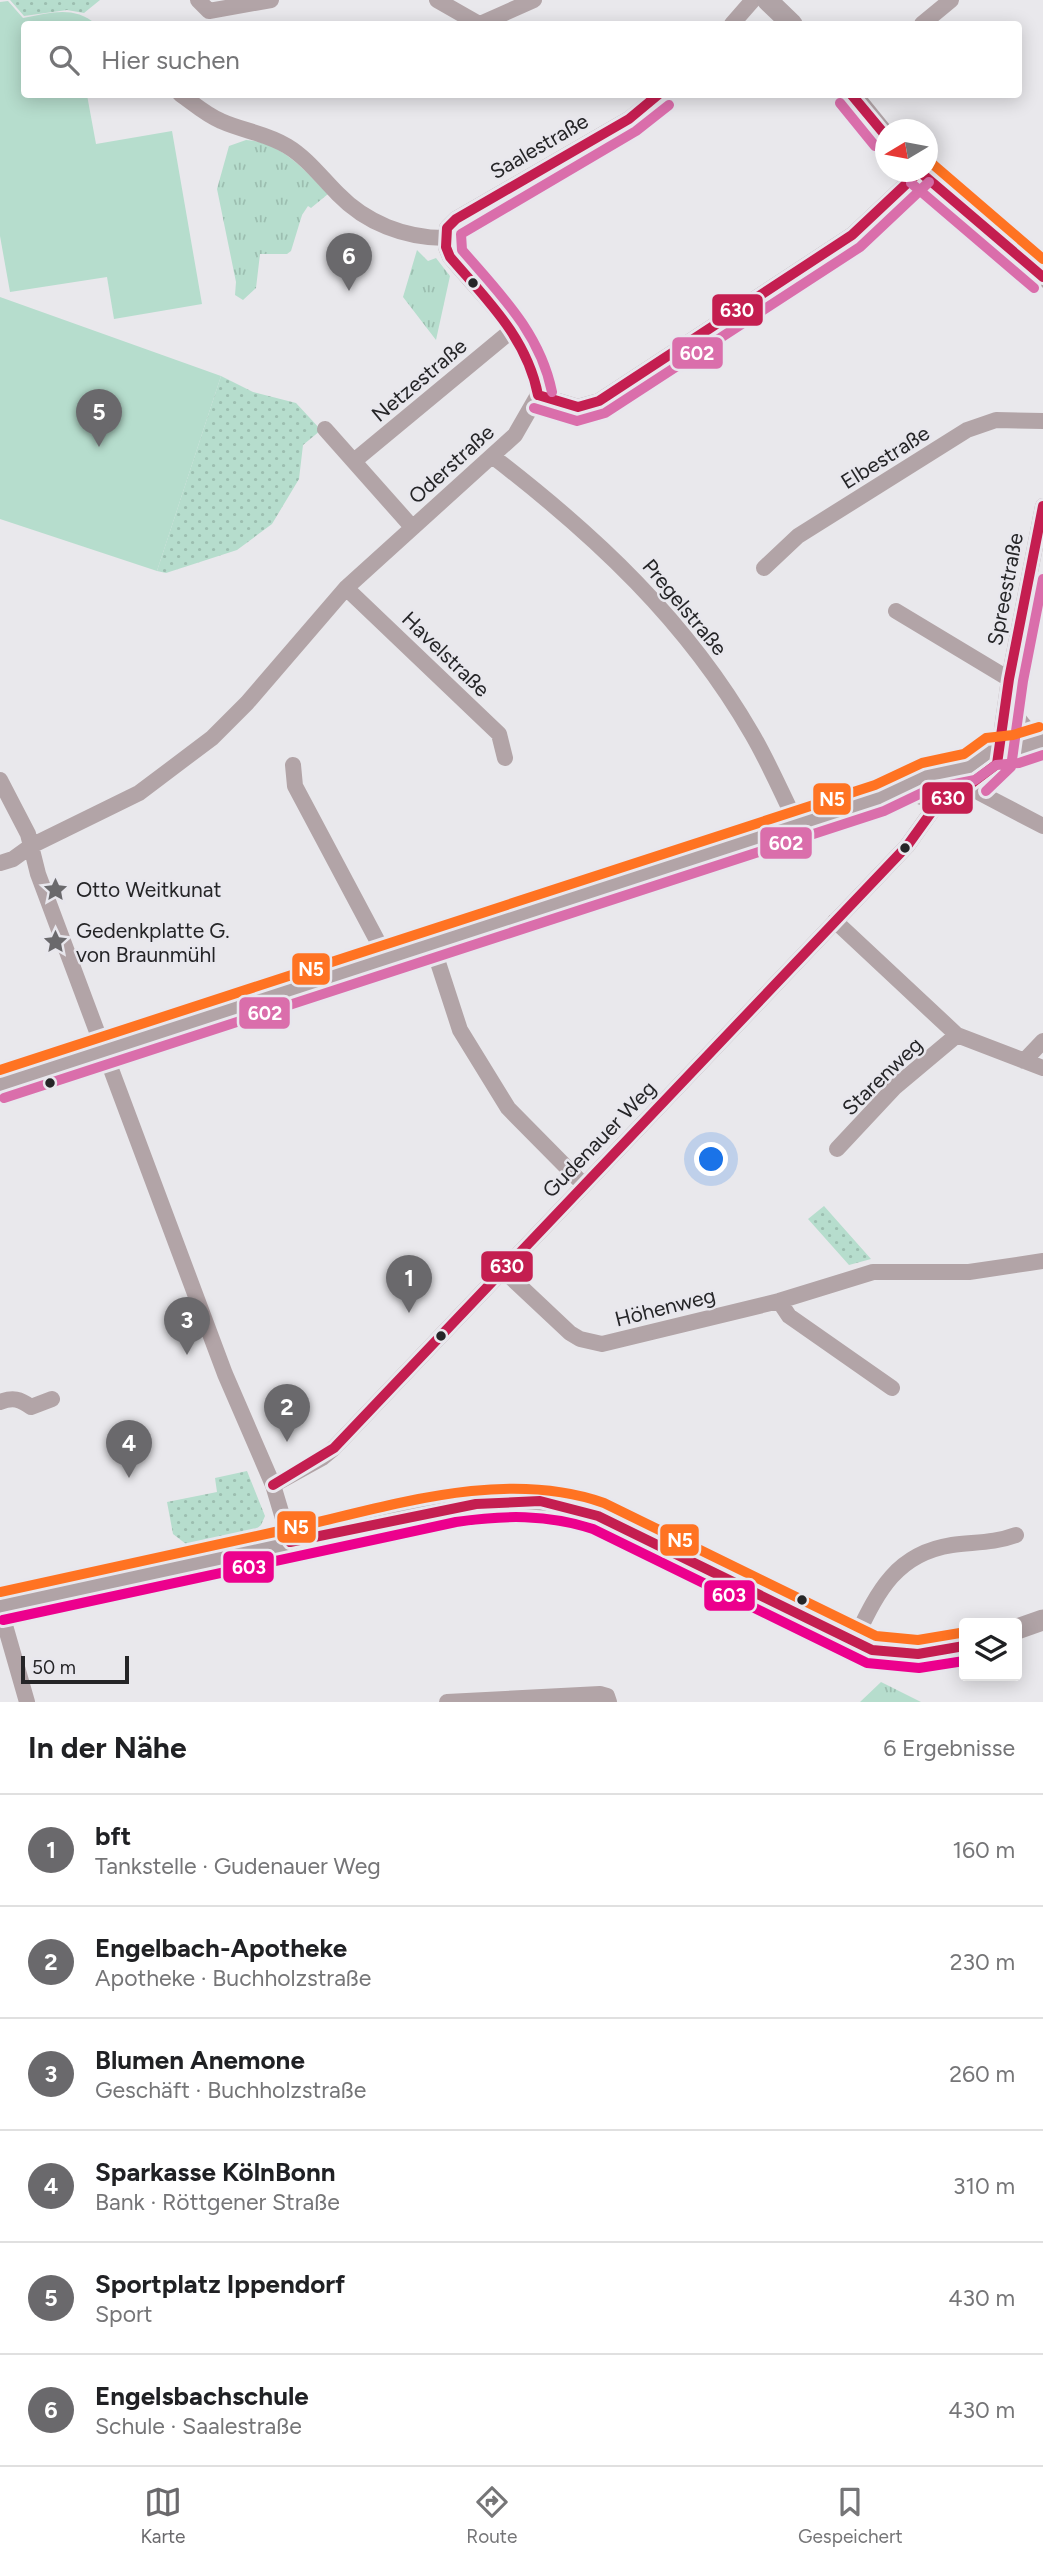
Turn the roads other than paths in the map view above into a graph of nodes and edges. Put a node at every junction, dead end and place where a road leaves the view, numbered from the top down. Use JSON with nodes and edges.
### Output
{"nodes":[{"id":1,"x":198,"y":0,"type":"edge"},
{"id":2,"x":271,"y":0,"type":"edge"},
{"id":3,"x":437,"y":0,"type":"edge"},
{"id":4,"x":534,"y":0,"type":"edge"},
{"id":5,"x":753,"y":0,"type":"edge"},
{"id":6,"x":767,"y":0,"type":"edge"},
{"id":7,"x":951,"y":0,"type":"edge"},
{"id":8,"x":232,"y":8,"type":"junction"},
{"id":9,"x":235,"y":21,"type":"edge"},
{"id":10,"x":475,"y":21,"type":"edge"},
{"id":11,"x":487,"y":21,"type":"edge"},
{"id":12,"x":735,"y":21,"type":"edge"},
{"id":13,"x":789,"y":21,"type":"edge"},
{"id":14,"x":926,"y":21,"type":"edge"},
{"id":15,"x":186,"y":98,"type":"edge"},
{"id":16,"x":655,"y":98,"type":"edge"},
{"id":17,"x":854,"y":98,"type":"edge"},
{"id":18,"x":875,"y":123,"type":"edge"},
{"id":19,"x":231,"y":125,"type":"junction"},
{"id":20,"x":212,"y":132,"type":"dead end"},
{"id":21,"x":909,"y":182,"type":"edge"},
{"id":22,"x":932,"y":182,"type":"edge"},
{"id":23,"x":445,"y":239,"type":"junction"},
{"id":24,"x":1043,"y":277,"type":"edge"},
{"id":25,"x":511,"y":331,"type":"junction"},
{"id":26,"x":538,"y":395,"type":"junction"},
{"id":27,"x":1043,"y":421,"type":"edge"},
{"id":28,"x":325,"y":429,"type":"dead end"},
{"id":29,"x":492,"y":456,"type":"junction"},
{"id":30,"x":354,"y":461,"type":"junction"},
{"id":31,"x":1043,"y":506,"type":"edge"},
{"id":32,"x":412,"y":527,"type":"junction"},
{"id":33,"x":764,"y":568,"type":"dead end"},
{"id":34,"x":346,"y":587,"type":"junction"},
{"id":35,"x":896,"y":611,"type":"dead end"},
{"id":36,"x":1009,"y":679,"type":"junction"},
{"id":37,"x":1007,"y":698,"type":"junction"},
{"id":38,"x":1043,"y":739,"type":"edge"},
{"id":39,"x":1000,"y":750,"type":"junction"},
{"id":40,"x":505,"y":758,"type":"dead end"},
{"id":41,"x":293,"y":765,"type":"dead end"},
{"id":42,"x":972,"y":775,"type":"junction"},
{"id":43,"x":0,"y":780,"type":"edge"},
{"id":44,"x":902,"y":790,"type":"junction"},
{"id":45,"x":938,"y":803,"type":"junction"},
{"id":46,"x":797,"y":824,"type":"junction"},
{"id":47,"x":1043,"y":826,"type":"edge"},
{"id":48,"x":32,"y":846,"type":"junction"},
{"id":49,"x":0,"y":863,"type":"edge"},
{"id":50,"x":835,"y":921,"type":"junction"},
{"id":51,"x":432,"y":944,"type":"junction"},
{"id":52,"x":387,"y":959,"type":"junction"},
{"id":53,"x":957,"y":1035,"type":"junction"},
{"id":54,"x":1043,"y":1041,"type":"edge"},
{"id":55,"x":104,"y":1052,"type":"junction"},
{"id":56,"x":1024,"y":1061,"type":"junction"},
{"id":57,"x":1043,"y":1068,"type":"edge"},
{"id":58,"x":0,"y":1085,"type":"edge"},
{"id":59,"x":837,"y":1149,"type":"dead end"},
{"id":60,"x":584,"y":1185,"type":"junction"},
{"id":61,"x":1043,"y":1261,"type":"edge"},
{"id":62,"x":503,"y":1270,"type":"junction"},
{"id":63,"x":779,"y":1300,"type":"junction"},
{"id":64,"x":892,"y":1388,"type":"dead end"},
{"id":65,"x":52,"y":1399,"type":"dead end"},
{"id":66,"x":0,"y":1402,"type":"edge"},
{"id":67,"x":273,"y":1485,"type":"junction"},
{"id":68,"x":1016,"y":1535,"type":"dead end"},
{"id":69,"x":290,"y":1542,"type":"junction"},
{"id":70,"x":0,"y":1607,"type":"edge"},
{"id":71,"x":1043,"y":1620,"type":"edge"},
{"id":72,"x":1022,"y":1627,"type":"edge"},
{"id":73,"x":853,"y":1643,"type":"junction"},
{"id":74,"x":959,"y":1648,"type":"edge"},
{"id":75,"x":580,"y":1700,"type":"edge"},
{"id":76,"x":27,"y":1702,"type":"edge"},
{"id":77,"x":447,"y":1702,"type":"edge"},
{"id":78,"x":609,"y":1702,"type":"edge"}],
"edges":[{"from":1,"to":8,"type":"street"},
{"from":2,"to":8,"type":"street"},
{"from":3,"to":10,"type":"street"},
{"from":4,"to":11,"type":"street"},
{"from":5,"to":12,"type":"street"},
{"from":6,"to":13,"type":"street"},
{"from":7,"to":14,"type":"street"},
{"from":8,"to":9,"type":"street"},
{"from":15,"to":19,"type":"street"},
{"from":16,"to":23,"type":"street","name":"Saalestraße"},
{"from":17,"to":18,"type":"street"},
{"from":19,"to":20,"type":"street"},
{"from":19,"to":23,"type":"street"},
{"from":21,"to":26,"type":"street"},
{"from":22,"to":24,"type":"street"},
{"from":23,"to":25,"type":"street"},
{"from":25,"to":26,"type":"street"},
{"from":25,"to":30,"type":"street","name":"Netzestraße"},
{"from":26,"to":29,"type":"street","name":"Oderstraße"},
{"from":27,"to":33,"type":"street","name":"Elbestraße"},
{"from":28,"to":30,"type":"street"},
{"from":29,"to":32,"type":"street","name":"Oderstraße"},
{"from":29,"to":46,"type":"street","name":"Pregelstraße"},
{"from":30,"to":32,"type":"street"},
{"from":31,"to":36,"type":"street","name":"Spreestraße"},
{"from":32,"to":34,"type":"street","name":"Oderstraße"},
{"from":34,"to":40,"type":"street","name":"Havelstraße"},
{"from":34,"to":48,"type":"street","name":"Oderstraße"},
{"from":35,"to":36,"type":"street","name":"Spreestraße"},
{"from":36,"to":37,"type":"street","name":"Spreestraße"},
{"from":37,"to":38,"type":"street"},
{"from":37,"to":39,"type":"street","name":"Spreestraße"},
{"from":38,"to":39,"type":"street"},
{"from":39,"to":42,"type":"street","name":"Gudenauer Weg"},
{"from":41,"to":52,"type":"street"},
{"from":42,"to":44,"type":"street"},
{"from":42,"to":45,"type":"street","name":"Gudenauer Weg"},
{"from":42,"to":47,"type":"street"},
{"from":43,"to":48,"type":"street"},
{"from":44,"to":45,"type":"street"},
{"from":44,"to":46,"type":"street"},
{"from":45,"to":50,"type":"street","name":"Gudenauer Weg"},
{"from":46,"to":51,"type":"street"},
{"from":48,"to":49,"type":"street","name":"Oderstraße"},
{"from":48,"to":55,"type":"street"},
{"from":50,"to":53,"type":"street"},
{"from":50,"to":60,"type":"street","name":"Gudenauer Weg"},
{"from":51,"to":52,"type":"street"},
{"from":51,"to":60,"type":"street"},
{"from":52,"to":55,"type":"street"},
{"from":53,"to":56,"type":"street"},
{"from":53,"to":59,"type":"street","name":"Starenweg"},
{"from":54,"to":56,"type":"street"},
{"from":55,"to":58,"type":"street"},
{"from":55,"to":67,"type":"street"},
{"from":56,"to":57,"type":"street"},
{"from":60,"to":62,"type":"street","name":"Gudenauer Weg"},
{"from":61,"to":63,"type":"street","name":"Höhenweg"},
{"from":62,"to":63,"type":"street","name":"Höhenweg"},
{"from":62,"to":67,"type":"street","name":"Gudenauer Weg"},
{"from":63,"to":64,"type":"street"},
{"from":65,"to":66,"type":"street"},
{"from":67,"to":69,"type":"street"},
{"from":68,"to":73,"type":"street"},
{"from":69,"to":70,"type":"street"},
{"from":69,"to":73,"type":"street"},
{"from":70,"to":76,"type":"street"},
{"from":71,"to":72,"type":"street"},
{"from":73,"to":74,"type":"street"},
{"from":75,"to":77,"type":"street"},
{"from":75,"to":78,"type":"street"}]}
